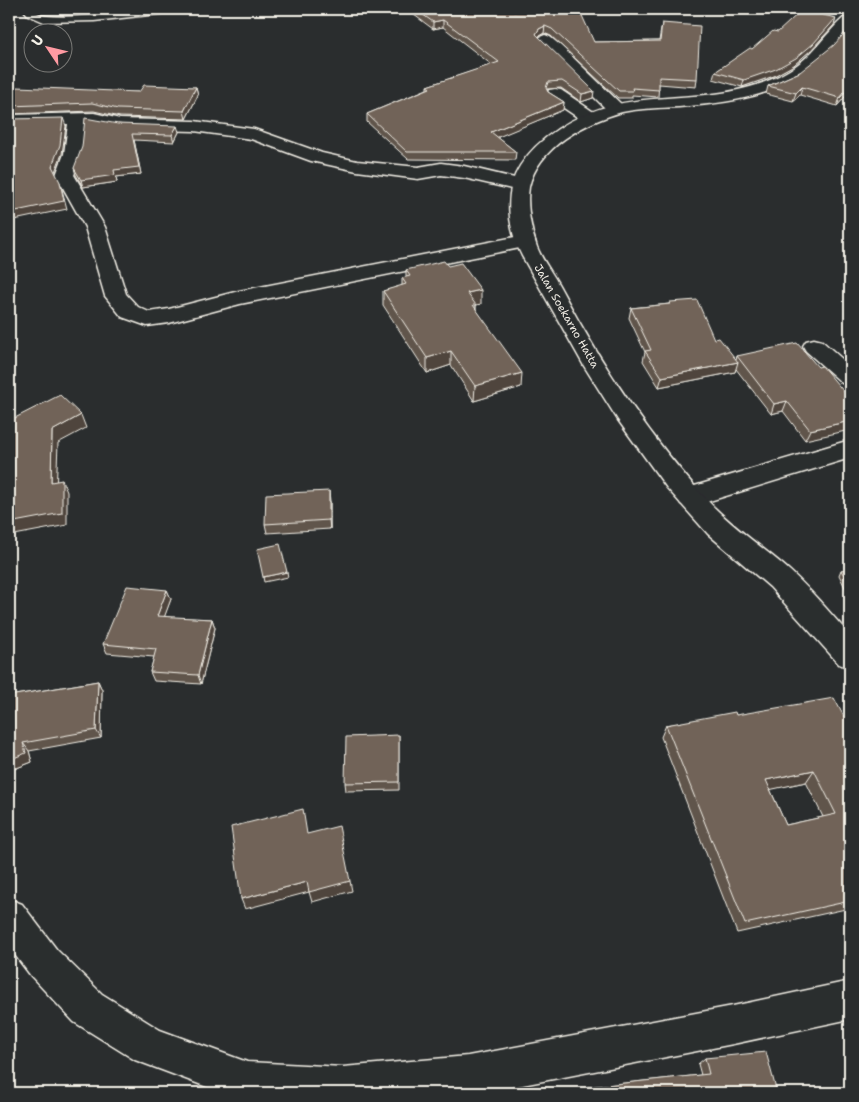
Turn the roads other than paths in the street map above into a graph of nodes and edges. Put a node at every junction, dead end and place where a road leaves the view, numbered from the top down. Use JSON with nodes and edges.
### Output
{"nodes":[{"id":1,"x":27,"y":9,"type":"edge"},
{"id":2,"x":177,"y":9,"type":"edge"},
{"id":3,"x":850,"y":18,"type":"edge"},
{"id":4,"x":545,"y":40,"type":"edge"},
{"id":5,"x":555,"y":94,"type":"edge"},
{"id":6,"x":97,"y":99,"type":"edge"},
{"id":7,"x":615,"y":108,"type":"junction"},
{"id":8,"x":589,"y":117,"type":"junction"},
{"id":9,"x":82,"y":118,"type":"junction"},
{"id":10,"x":9,"y":120,"type":"edge"},
{"id":11,"x":520,"y":185,"type":"junction"},
{"id":12,"x":525,"y":241,"type":"junction"},
{"id":13,"x":814,"y":346,"type":"dead end"},
{"id":14,"x":850,"y":378,"type":"edge"},
{"id":15,"x":850,"y":449,"type":"edge"},
{"id":16,"x":690,"y":497,"type":"junction"},
{"id":17,"x":850,"y":655,"type":"edge"},
{"id":18,"x":9,"y":917,"type":"edge"},
{"id":19,"x":850,"y":1000,"type":"edge"}],
"edges":[{"from":1,"to":2,"type":"lane"},
{"from":3,"to":7,"type":"street","name":"Jalan Soekarno Hatta"},
{"from":4,"to":7,"type":"street"},
{"from":5,"to":8,"type":"street"},
{"from":6,"to":9,"type":"street"},
{"from":7,"to":8,"type":"street","name":"Jalan Soekarno Hatta"},
{"from":8,"to":11,"type":"street","name":"Jalan Soekarno Hatta"},
{"from":9,"to":10,"type":"street"},
{"from":9,"to":11,"type":"street"},
{"from":9,"to":12,"type":"street"},
{"from":11,"to":12,"type":"street","name":"Jalan Soekarno Hatta"},
{"from":12,"to":16,"type":"street","name":"Jalan Soekarno Hatta"},
{"from":13,"to":14,"type":"street"},
{"from":15,"to":16,"type":"street"},
{"from":16,"to":17,"type":"street","name":"Jalan Soekarno Hatta"},
{"from":18,"to":19,"type":"street"}]}
